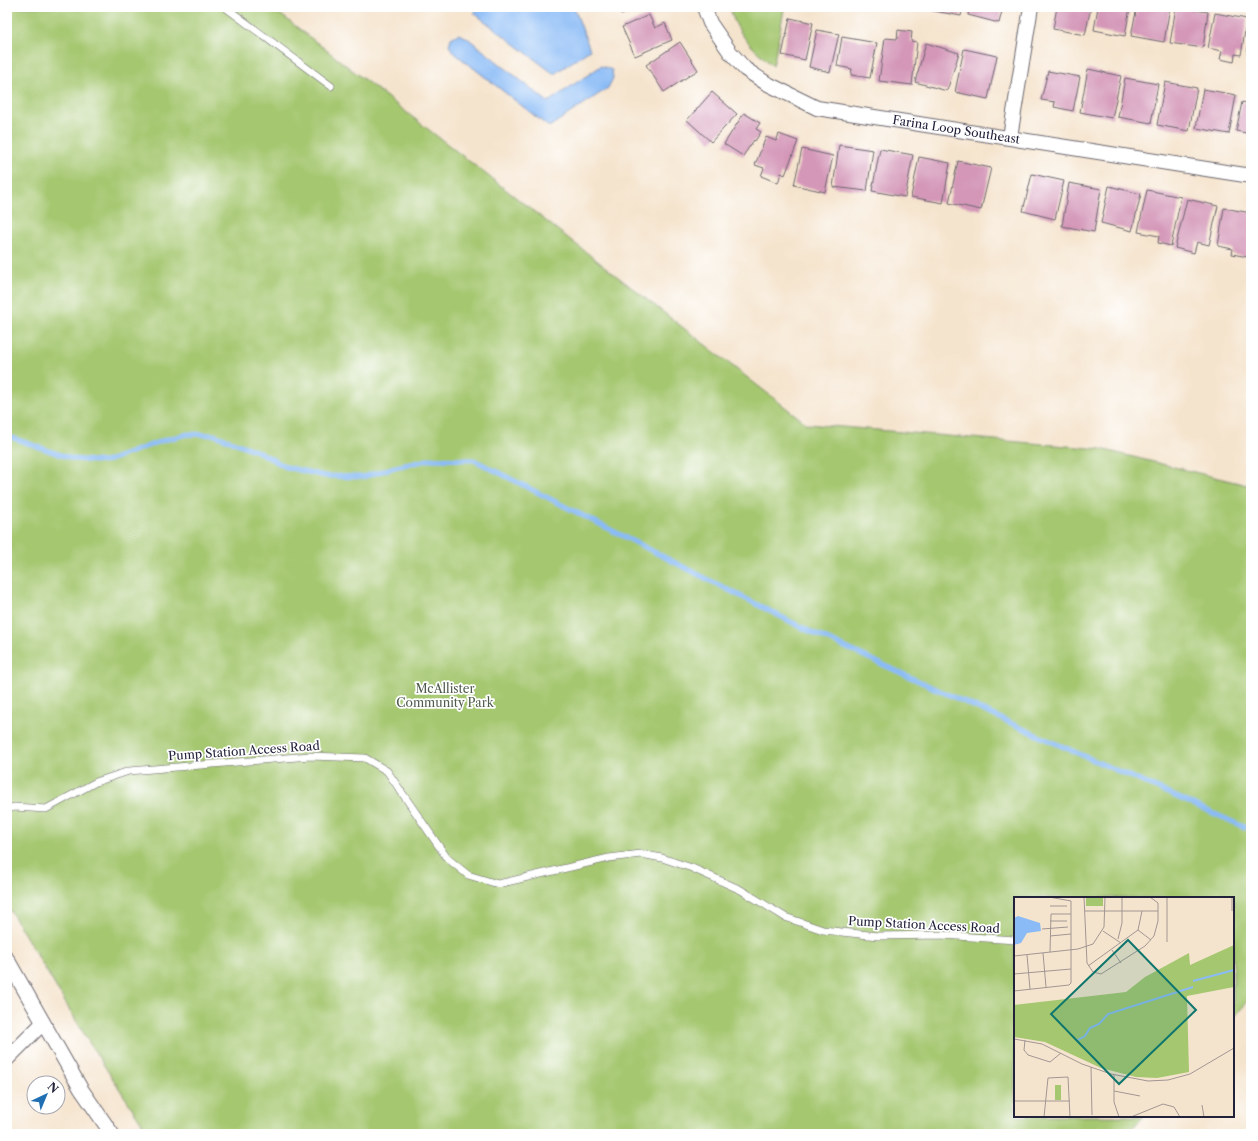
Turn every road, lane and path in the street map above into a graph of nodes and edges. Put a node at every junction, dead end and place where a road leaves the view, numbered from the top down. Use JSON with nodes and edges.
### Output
{"nodes":[{"id":1,"x":225,"y":7,"type":"edge"},
{"id":2,"x":704,"y":7,"type":"edge"},
{"id":3,"x":1031,"y":7,"type":"edge"},
{"id":4,"x":331,"y":86,"type":"dead end"},
{"id":5,"x":1010,"y":137,"type":"junction"},
{"id":6,"x":1251,"y":176,"type":"edge"},
{"id":7,"x":7,"y":809,"type":"edge"},
{"id":8,"x":1014,"y":940,"type":"edge"},
{"id":9,"x":7,"y":959,"type":"edge"},
{"id":10,"x":43,"y":1023,"type":"junction"},
{"id":11,"x":7,"y":1059,"type":"edge"},
{"id":12,"x":112,"y":1134,"type":"edge"}],
"edges":[{"from":1,"to":4,"type":"lane"},
{"from":2,"to":5,"type":"street","name":"Farina Loop Southeast"},
{"from":3,"to":5,"type":"street"},
{"from":5,"to":6,"type":"street","name":"Farina Loop Southeast"},
{"from":7,"to":8,"type":"lane","name":"Pump Station Access Road"},
{"from":9,"to":10,"type":"street"},
{"from":10,"to":11,"type":"street"},
{"from":10,"to":12,"type":"street"}]}
